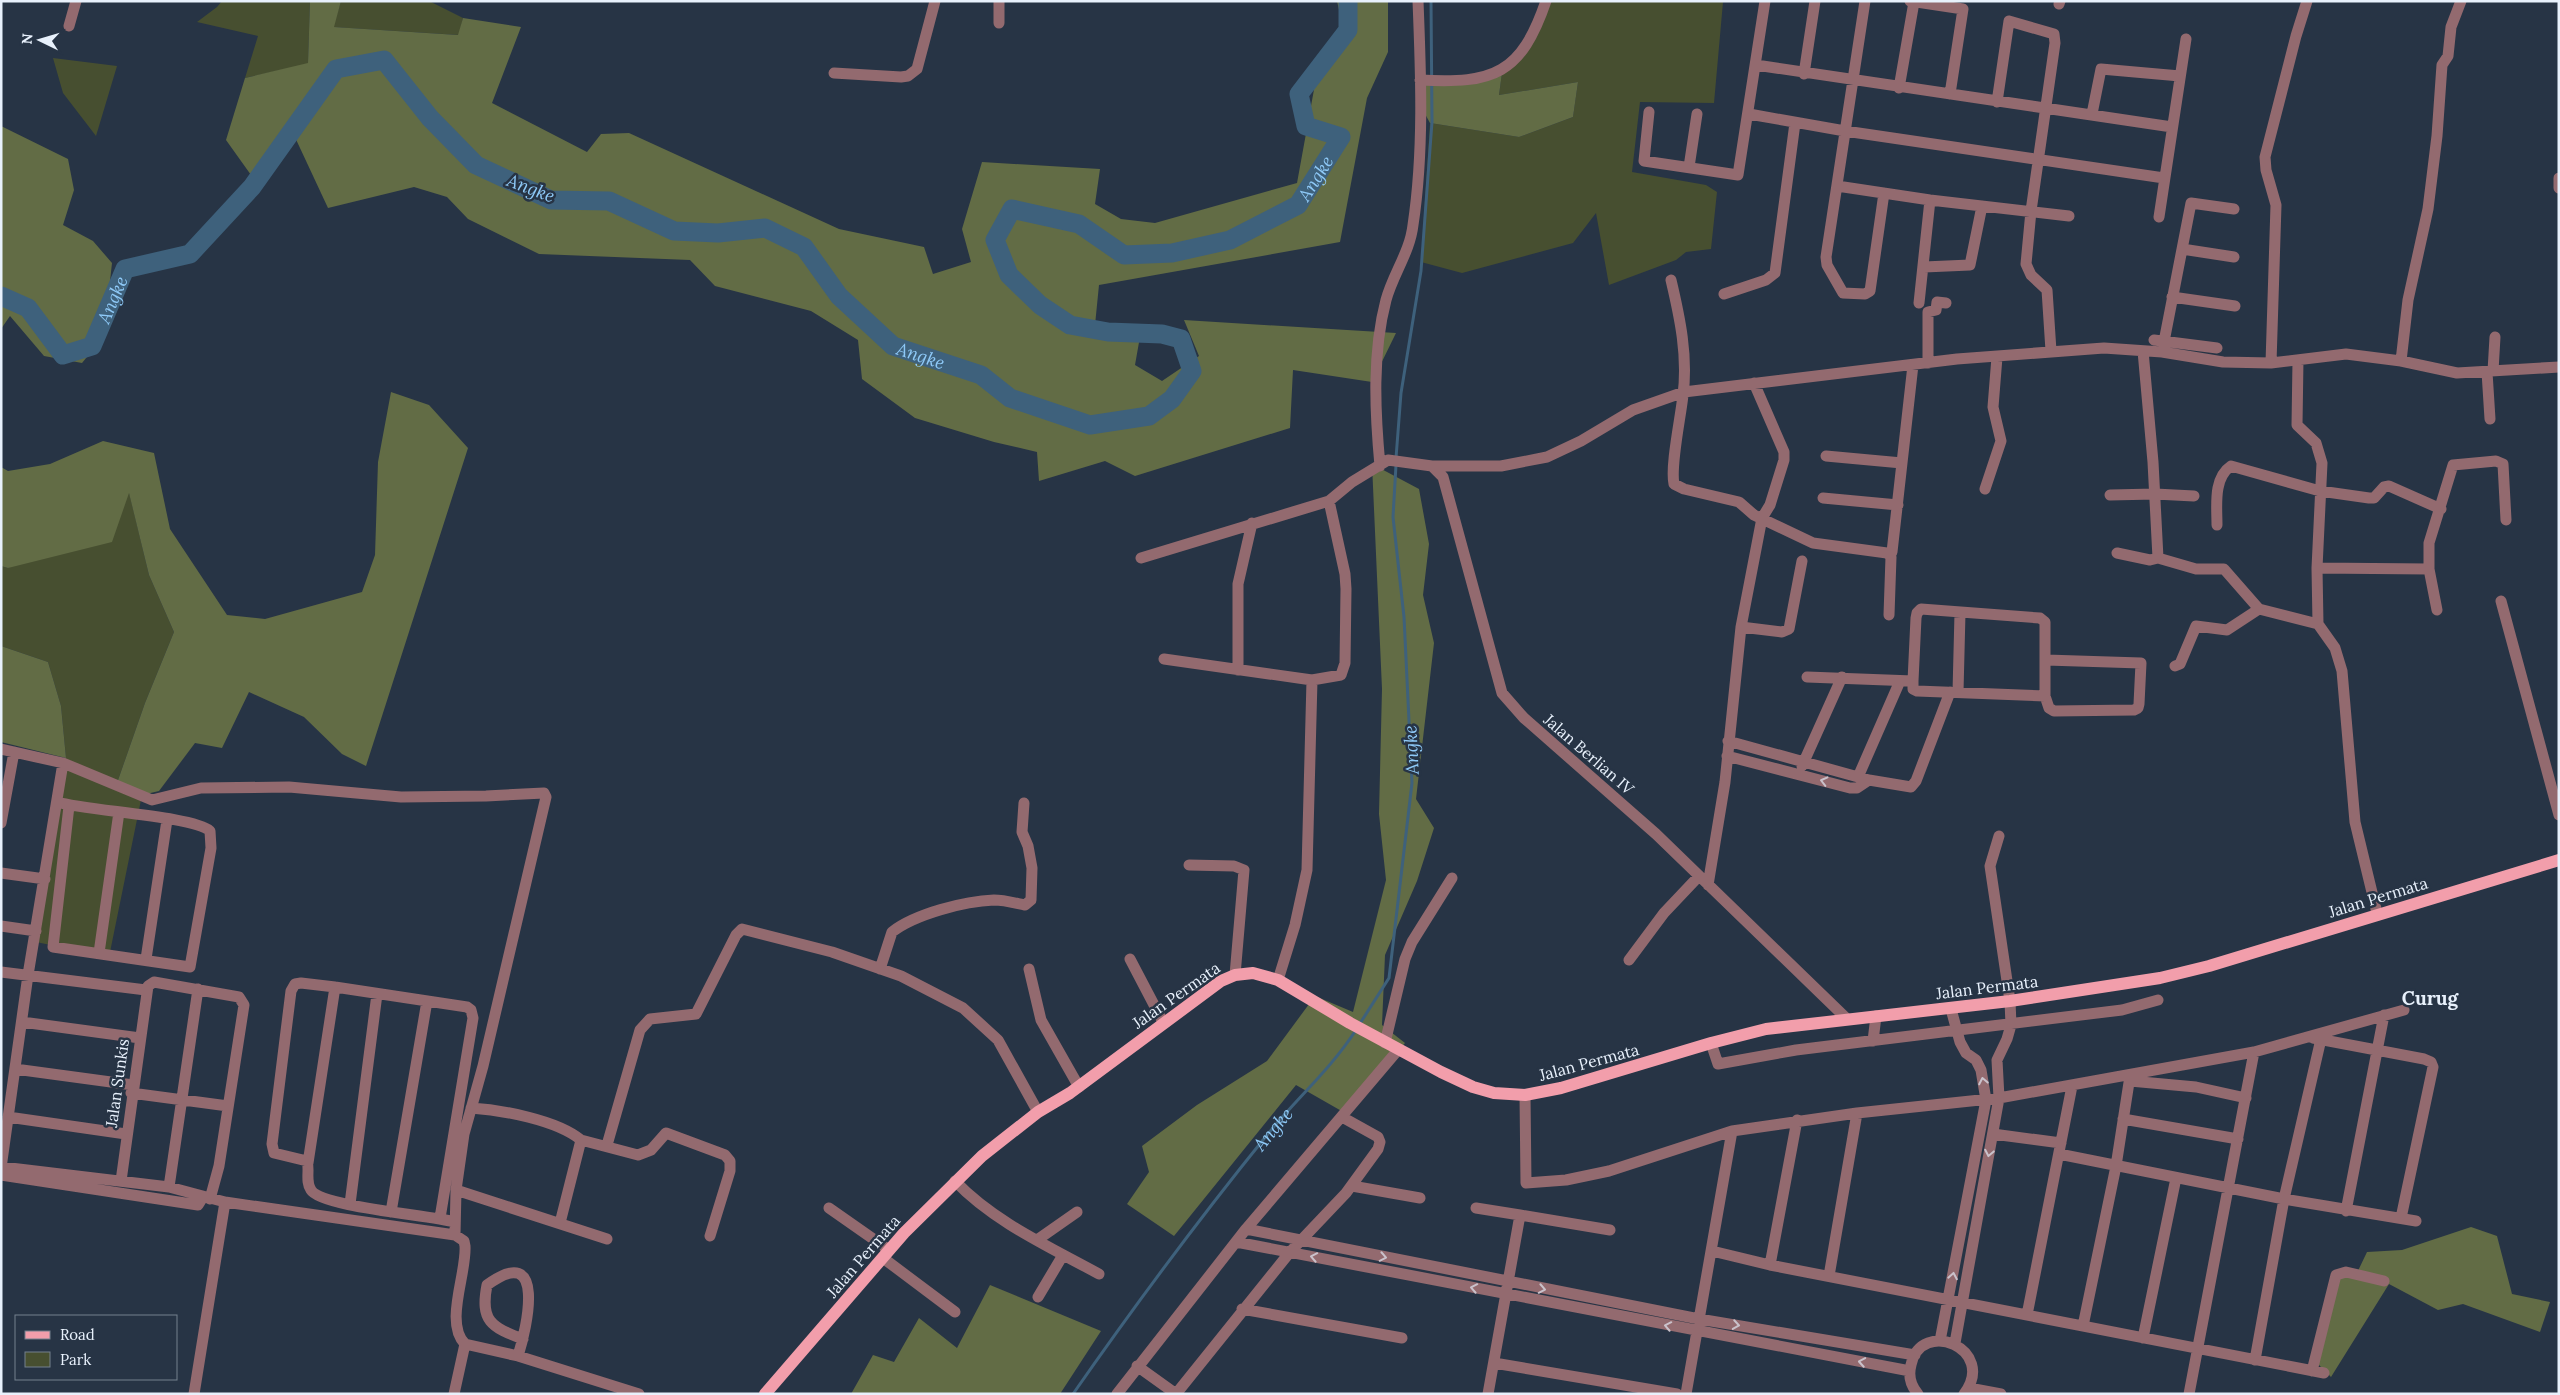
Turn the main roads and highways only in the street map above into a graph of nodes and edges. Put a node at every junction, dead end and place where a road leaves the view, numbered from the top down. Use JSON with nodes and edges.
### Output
{"nodes":[{"id":1,"x":2559,"y":860,"type":"edge"},
{"id":2,"x":765,"y":1394,"type":"edge"}],
"edges":[{"from":1,"to":2,"type":"main road","name":"Jalan Permata"}]}
